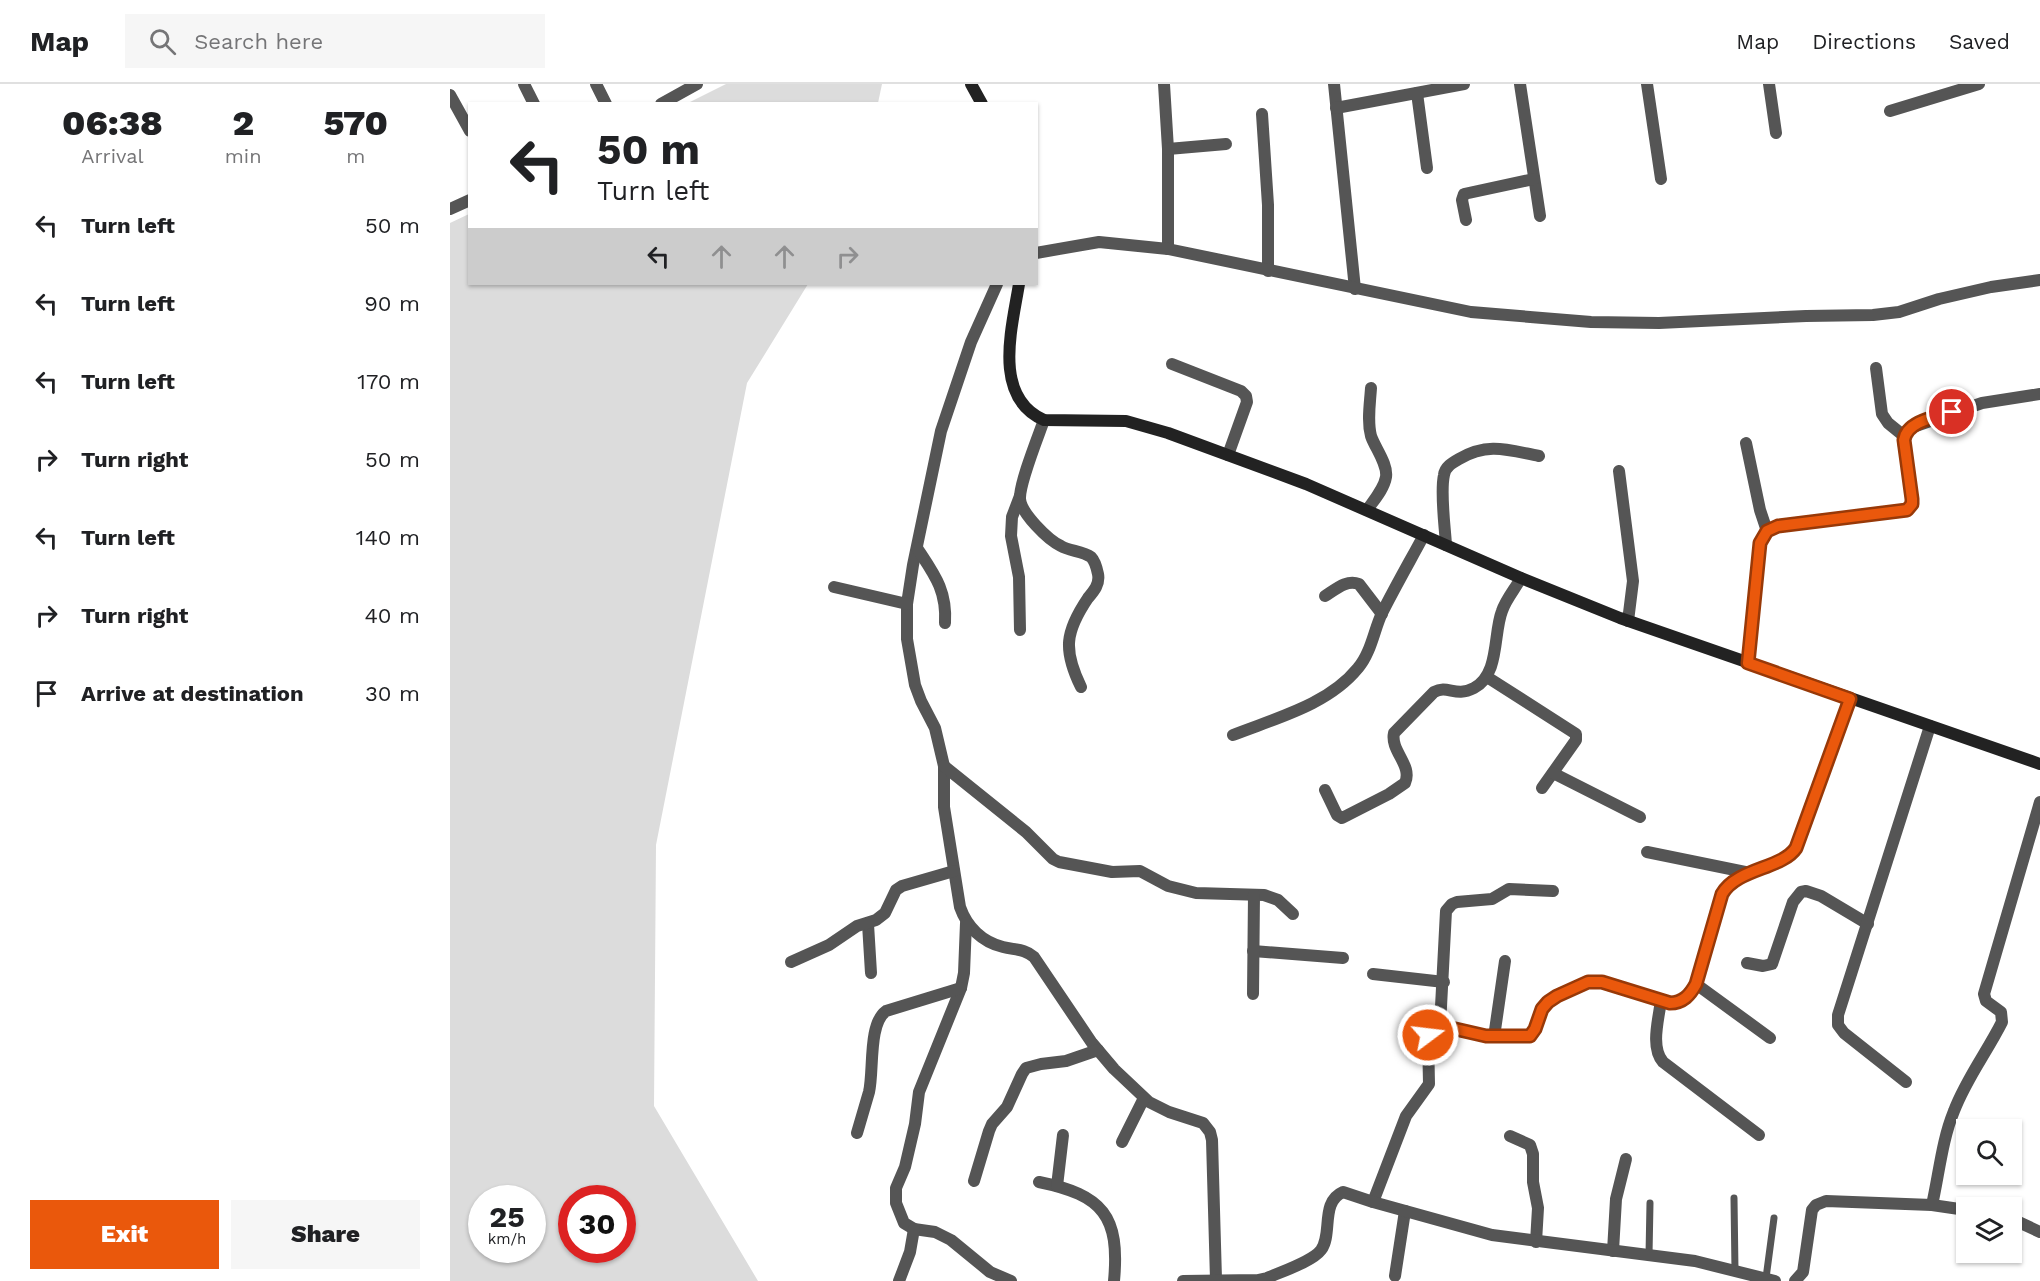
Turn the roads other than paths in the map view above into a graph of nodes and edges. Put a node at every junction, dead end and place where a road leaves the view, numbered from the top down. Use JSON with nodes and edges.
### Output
{"nodes":[{"id":1,"x":524,"y":84,"type":"edge"},
{"id":2,"x":596,"y":84,"type":"edge"},
{"id":3,"x":697,"y":84,"type":"edge"},
{"id":4,"x":971,"y":84,"type":"edge"},
{"id":5,"x":1164,"y":84,"type":"edge"},
{"id":6,"x":1334,"y":84,"type":"edge"},
{"id":7,"x":1464,"y":84,"type":"edge"},
{"id":8,"x":1520,"y":84,"type":"edge"},
{"id":9,"x":1647,"y":84,"type":"edge"},
{"id":10,"x":1769,"y":84,"type":"edge"},
{"id":11,"x":1979,"y":84,"type":"edge"},
{"id":12,"x":1417,"y":93,"type":"junction"},
{"id":13,"x":450,"y":95,"type":"edge"},
{"id":14,"x":533,"y":102,"type":"edge"},
{"id":15,"x":605,"y":102,"type":"edge"},
{"id":16,"x":665,"y":102,"type":"edge"},
{"id":17,"x":981,"y":102,"type":"edge"},
{"id":18,"x":1336,"y":108,"type":"junction"},
{"id":19,"x":1890,"y":111,"type":"dead end"},
{"id":20,"x":1262,"y":114,"type":"dead end"},
{"id":21,"x":468,"y":127,"type":"edge"},
{"id":22,"x":1776,"y":133,"type":"dead end"},
{"id":23,"x":1226,"y":144,"type":"dead end"},
{"id":24,"x":1168,"y":149,"type":"junction"},
{"id":25,"x":1427,"y":168,"type":"dead end"},
{"id":26,"x":1534,"y":179,"type":"junction"},
{"id":27,"x":1661,"y":179,"type":"dead end"},
{"id":28,"x":468,"y":201,"type":"edge"},
{"id":29,"x":450,"y":209,"type":"edge"},
{"id":30,"x":1540,"y":216,"type":"dead end"},
{"id":31,"x":1466,"y":220,"type":"dead end"},
{"id":32,"x":1168,"y":249,"type":"junction"},
{"id":33,"x":1038,"y":253,"type":"edge"},
{"id":34,"x":1268,"y":271,"type":"junction"},
{"id":35,"x":2040,"y":280,"type":"edge"},
{"id":36,"x":997,"y":285,"type":"edge"},
{"id":37,"x":1019,"y":285,"type":"edge"},
{"id":38,"x":1355,"y":289,"type":"junction"},
{"id":39,"x":1172,"y":364,"type":"dead end"},
{"id":40,"x":1876,"y":368,"type":"dead end"},
{"id":41,"x":1371,"y":388,"type":"dead end"},
{"id":42,"x":2040,"y":394,"type":"edge"},
{"id":43,"x":1044,"y":420,"type":"junction"},
{"id":44,"x":1904,"y":436,"type":"junction"},
{"id":45,"x":1746,"y":442,"type":"dead end"},
{"id":46,"x":1228,"y":455,"type":"junction"},
{"id":47,"x":1539,"y":456,"type":"dead end"},
{"id":48,"x":1619,"y":471,"type":"dead end"},
{"id":49,"x":1020,"y":496,"type":"junction"},
{"id":50,"x":1367,"y":510,"type":"junction"},
{"id":51,"x":1767,"y":531,"type":"junction"},
{"id":52,"x":1424,"y":535,"type":"junction"},
{"id":53,"x":1446,"y":545,"type":"junction"},
{"id":54,"x":917,"y":548,"type":"junction"},
{"id":55,"x":1521,"y":578,"type":"junction"},
{"id":56,"x":834,"y":587,"type":"dead end"},
{"id":57,"x":1325,"y":596,"type":"dead end"},
{"id":58,"x":907,"y":604,"type":"junction"},
{"id":59,"x":1382,"y":614,"type":"junction"},
{"id":60,"x":1628,"y":621,"type":"junction"},
{"id":61,"x":945,"y":623,"type":"dead end"},
{"id":62,"x":1020,"y":630,"type":"dead end"},
{"id":63,"x":1748,"y":663,"type":"junction"},
{"id":64,"x":1486,"y":677,"type":"junction"},
{"id":65,"x":1081,"y":687,"type":"dead end"},
{"id":66,"x":1850,"y":699,"type":"junction"},
{"id":67,"x":1930,"y":726,"type":"junction"},
{"id":68,"x":1233,"y":735,"type":"dead end"},
{"id":69,"x":2040,"y":764,"type":"edge"},
{"id":70,"x":944,"y":766,"type":"junction"},
{"id":71,"x":1553,"y":773,"type":"junction"},
{"id":72,"x":1542,"y":788,"type":"dead end"},
{"id":73,"x":1325,"y":790,"type":"dead end"},
{"id":74,"x":2040,"y":802,"type":"edge"},
{"id":75,"x":1640,"y":817,"type":"dead end"},
{"id":76,"x":1647,"y":852,"type":"dead end"},
{"id":77,"x":954,"y":871,"type":"junction"},
{"id":78,"x":1750,"y":873,"type":"junction"},
{"id":79,"x":1553,"y":891,"type":"dead end"},
{"id":80,"x":1254,"y":895,"type":"junction"},
{"id":81,"x":1293,"y":914,"type":"dead end"},
{"id":82,"x":966,"y":922,"type":"junction"},
{"id":83,"x":868,"y":924,"type":"junction"},
{"id":84,"x":1868,"y":924,"type":"junction"},
{"id":85,"x":1253,"y":951,"type":"junction"},
{"id":86,"x":1343,"y":958,"type":"dead end"},
{"id":87,"x":1505,"y":961,"type":"dead end"},
{"id":88,"x":791,"y":962,"type":"dead end"},
{"id":89,"x":1747,"y":963,"type":"dead end"},
{"id":90,"x":871,"y":973,"type":"dead end"},
{"id":91,"x":1373,"y":974,"type":"dead end"},
{"id":92,"x":1444,"y":982,"type":"junction"},
{"id":93,"x":1696,"y":984,"type":"junction"},
{"id":94,"x":962,"y":988,"type":"junction"},
{"id":95,"x":1253,"y":994,"type":"dead end"},
{"id":96,"x":1661,"y":1000,"type":"junction"},
{"id":97,"x":1440,"y":1026,"type":"junction"},
{"id":98,"x":1494,"y":1037,"type":"junction"},
{"id":99,"x":1770,"y":1038,"type":"dead end"},
{"id":100,"x":1098,"y":1050,"type":"junction"},
{"id":101,"x":1906,"y":1082,"type":"dead end"},
{"id":102,"x":1144,"y":1098,"type":"junction"},
{"id":103,"x":856,"y":1133,"type":"dead end"},
{"id":104,"x":1064,"y":1135,"type":"dead end"},
{"id":105,"x":1510,"y":1136,"type":"dead end"},
{"id":106,"x":1759,"y":1136,"type":"dead end"},
{"id":107,"x":1122,"y":1142,"type":"dead end"},
{"id":108,"x":1626,"y":1159,"type":"dead end"},
{"id":109,"x":974,"y":1181,"type":"dead end"},
{"id":110,"x":1039,"y":1182,"type":"dead end"},
{"id":111,"x":1057,"y":1186,"type":"junction"},
{"id":112,"x":1734,"y":1198,"type":"dead end"},
{"id":113,"x":1373,"y":1202,"type":"junction"},
{"id":114,"x":1650,"y":1203,"type":"dead end"},
{"id":115,"x":1932,"y":1205,"type":"junction"},
{"id":116,"x":1956,"y":1209,"type":"edge"},
{"id":117,"x":1405,"y":1211,"type":"junction"},
{"id":118,"x":1774,"y":1218,"type":"dead end"},
{"id":119,"x":2022,"y":1224,"type":"edge"},
{"id":120,"x":914,"y":1229,"type":"junction"},
{"id":121,"x":2040,"y":1232,"type":"edge"},
{"id":122,"x":1536,"y":1242,"type":"junction"},
{"id":123,"x":1613,"y":1251,"type":"junction"},
{"id":124,"x":1649,"y":1256,"type":"junction"},
{"id":125,"x":1735,"y":1271,"type":"junction"},
{"id":126,"x":1395,"y":1276,"type":"dead end"},
{"id":127,"x":1216,"y":1279,"type":"junction"},
{"id":128,"x":1771,"y":1280,"type":"edge"},
{"id":129,"x":899,"y":1281,"type":"edge"},
{"id":130,"x":1011,"y":1281,"type":"edge"},
{"id":131,"x":1114,"y":1281,"type":"edge"},
{"id":132,"x":1183,"y":1281,"type":"edge"},
{"id":133,"x":1794,"y":1281,"type":"edge"}],
"edges":[{"from":1,"to":14,"type":"street"},
{"from":2,"to":15,"type":"street"},
{"from":3,"to":16,"type":"street"},
{"from":4,"to":17,"type":"street"},
{"from":5,"to":24,"type":"street"},
{"from":6,"to":18,"type":"street"},
{"from":7,"to":12,"type":"street"},
{"from":8,"to":26,"type":"street"},
{"from":9,"to":27,"type":"street"},
{"from":10,"to":22,"type":"street"},
{"from":11,"to":19,"type":"street"},
{"from":12,"to":18,"type":"street"},
{"from":12,"to":25,"type":"street"},
{"from":13,"to":21,"type":"street"},
{"from":18,"to":38,"type":"street"},
{"from":20,"to":34,"type":"street"},
{"from":23,"to":24,"type":"street"},
{"from":24,"to":32,"type":"street"},
{"from":26,"to":30,"type":"street"},
{"from":26,"to":31,"type":"street"},
{"from":28,"to":29,"type":"street"},
{"from":32,"to":33,"type":"street"},
{"from":32,"to":34,"type":"street"},
{"from":34,"to":38,"type":"street"},
{"from":35,"to":38,"type":"street"},
{"from":36,"to":54,"type":"street"},
{"from":37,"to":43,"type":"street"},
{"from":39,"to":46,"type":"street"},
{"from":40,"to":44,"type":"street"},
{"from":41,"to":50,"type":"street"},
{"from":42,"to":44,"type":"street"},
{"from":43,"to":46,"type":"street"},
{"from":43,"to":49,"type":"street"},
{"from":44,"to":51,"type":"street"},
{"from":45,"to":51,"type":"street"},
{"from":46,"to":50,"type":"street"},
{"from":47,"to":53,"type":"street"},
{"from":48,"to":60,"type":"street"},
{"from":49,"to":62,"type":"street"},
{"from":49,"to":65,"type":"street"},
{"from":50,"to":52,"type":"street"},
{"from":51,"to":63,"type":"street"},
{"from":52,"to":53,"type":"street"},
{"from":52,"to":59,"type":"street"},
{"from":53,"to":55,"type":"street"},
{"from":54,"to":58,"type":"street"},
{"from":54,"to":61,"type":"street"},
{"from":55,"to":60,"type":"street"},
{"from":55,"to":64,"type":"street"},
{"from":56,"to":58,"type":"street"},
{"from":57,"to":59,"type":"street"},
{"from":58,"to":70,"type":"street"},
{"from":59,"to":68,"type":"street"},
{"from":60,"to":63,"type":"street"},
{"from":63,"to":66,"type":"street"},
{"from":64,"to":71,"type":"street"},
{"from":64,"to":73,"type":"street"},
{"from":66,"to":67,"type":"street"},
{"from":66,"to":78,"type":"street"},
{"from":67,"to":69,"type":"street"},
{"from":67,"to":84,"type":"street"},
{"from":70,"to":77,"type":"street"},
{"from":70,"to":80,"type":"street"},
{"from":71,"to":72,"type":"street"},
{"from":71,"to":75,"type":"street"},
{"from":74,"to":115,"type":"street"},
{"from":76,"to":78,"type":"street"},
{"from":77,"to":82,"type":"street"},
{"from":77,"to":83,"type":"street"},
{"from":78,"to":93,"type":"street"},
{"from":79,"to":92,"type":"street"},
{"from":80,"to":81,"type":"street"},
{"from":80,"to":85,"type":"street"},
{"from":82,"to":94,"type":"street"},
{"from":82,"to":100,"type":"street"},
{"from":83,"to":88,"type":"street"},
{"from":83,"to":90,"type":"street"},
{"from":84,"to":89,"type":"street"},
{"from":84,"to":101,"type":"street"},
{"from":85,"to":86,"type":"street"},
{"from":85,"to":95,"type":"street"},
{"from":87,"to":98,"type":"street"},
{"from":91,"to":92,"type":"street"},
{"from":92,"to":97,"type":"street"},
{"from":93,"to":96,"type":"street"},
{"from":93,"to":99,"type":"street"},
{"from":94,"to":103,"type":"street"},
{"from":94,"to":120,"type":"street"},
{"from":96,"to":98,"type":"street"},
{"from":96,"to":106,"type":"street"},
{"from":97,"to":98,"type":"street"},
{"from":97,"to":113,"type":"street"},
{"from":100,"to":102,"type":"street"},
{"from":100,"to":109,"type":"street"},
{"from":102,"to":107,"type":"street"},
{"from":102,"to":127,"type":"street"},
{"from":104,"to":111,"type":"street"},
{"from":105,"to":122,"type":"street"},
{"from":108,"to":123,"type":"street"},
{"from":110,"to":111,"type":"street"},
{"from":111,"to":131,"type":"street"},
{"from":112,"to":125,"type":"lane"},
{"from":113,"to":117,"type":"street"},
{"from":113,"to":127,"type":"street"},
{"from":114,"to":124,"type":"lane"},
{"from":115,"to":116,"type":"street"},
{"from":115,"to":133,"type":"street"},
{"from":117,"to":122,"type":"street"},
{"from":117,"to":126,"type":"street"},
{"from":118,"to":128,"type":"lane"},
{"from":119,"to":121,"type":"street"},
{"from":120,"to":129,"type":"street"},
{"from":120,"to":130,"type":"street"},
{"from":122,"to":123,"type":"street"},
{"from":123,"to":124,"type":"street"},
{"from":124,"to":125,"type":"street"},
{"from":125,"to":128,"type":"street"},
{"from":127,"to":132,"type":"street"}]}
